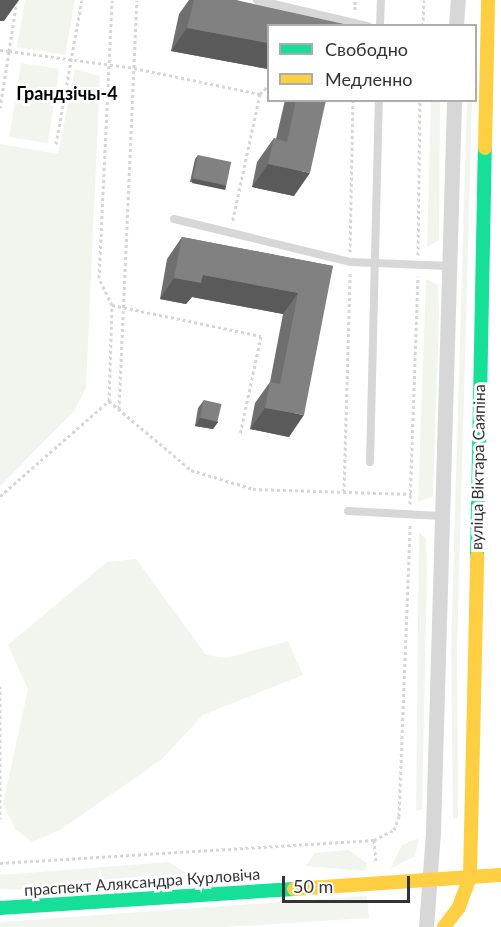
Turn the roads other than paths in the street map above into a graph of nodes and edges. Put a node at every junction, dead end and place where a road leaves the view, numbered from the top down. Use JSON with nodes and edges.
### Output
{"nodes":[{"id":1,"x":257,"y":0,"type":"edge"},
{"id":2,"x":381,"y":0,"type":"edge"},
{"id":3,"x":458,"y":0,"type":"edge"},
{"id":4,"x":488,"y":0,"type":"edge"},
{"id":5,"x":359,"y":24,"type":"edge"},
{"id":6,"x":380,"y":24,"type":"edge"},
{"id":7,"x":456,"y":24,"type":"edge"},
{"id":8,"x":379,"y":102,"type":"edge"},
{"id":9,"x":454,"y":102,"type":"edge"},
{"id":10,"x":174,"y":219,"type":"dead end"},
{"id":11,"x":378,"y":262,"type":"junction"},
{"id":12,"x":449,"y":266,"type":"junction"},
{"id":13,"x":370,"y":462,"type":"dead end"},
{"id":14,"x":348,"y":511,"type":"dead end"},
{"id":15,"x":441,"y":516,"type":"junction"},
{"id":16,"x":501,"y":875,"type":"edge"},
{"id":17,"x":470,"y":876,"type":"junction"},
{"id":18,"x":426,"y":879,"type":"junction"},
{"id":19,"x":0,"y":908,"type":"edge"},
{"id":20,"x":426,"y":927,"type":"edge"},
{"id":21,"x":444,"y":927,"type":"edge"}],
"edges":[{"from":1,"to":5,"type":"lane"},
{"from":2,"to":6,"type":"lane"},
{"from":3,"to":7,"type":"street"},
{"from":4,"to":17,"type":"street","name":"вуліца Віктара Саяпіна"},
{"from":8,"to":11,"type":"lane"},
{"from":9,"to":12,"type":"street","name":"вуліца Віктара Саяпіна"},
{"from":10,"to":11,"type":"lane"},
{"from":11,"to":12,"type":"lane"},
{"from":11,"to":13,"type":"lane"},
{"from":12,"to":15,"type":"street","name":"вуліца Віктара Саяпіна"},
{"from":14,"to":15,"type":"lane"},
{"from":15,"to":18,"type":"street","name":"вуліца Віктара Саяпіна"},
{"from":16,"to":17,"type":"street","name":"праспект Аляксандра Курловіча"},
{"from":17,"to":18,"type":"street","name":"праспект Аляксандра Курловіча"},
{"from":17,"to":21,"type":"street","name":"вуліца Віктара Саяпіна"},
{"from":18,"to":19,"type":"street","name":"праспект Аляксандра Курловіча"},
{"from":18,"to":20,"type":"street","name":"вуліца Віктара Саяпіна"}]}
